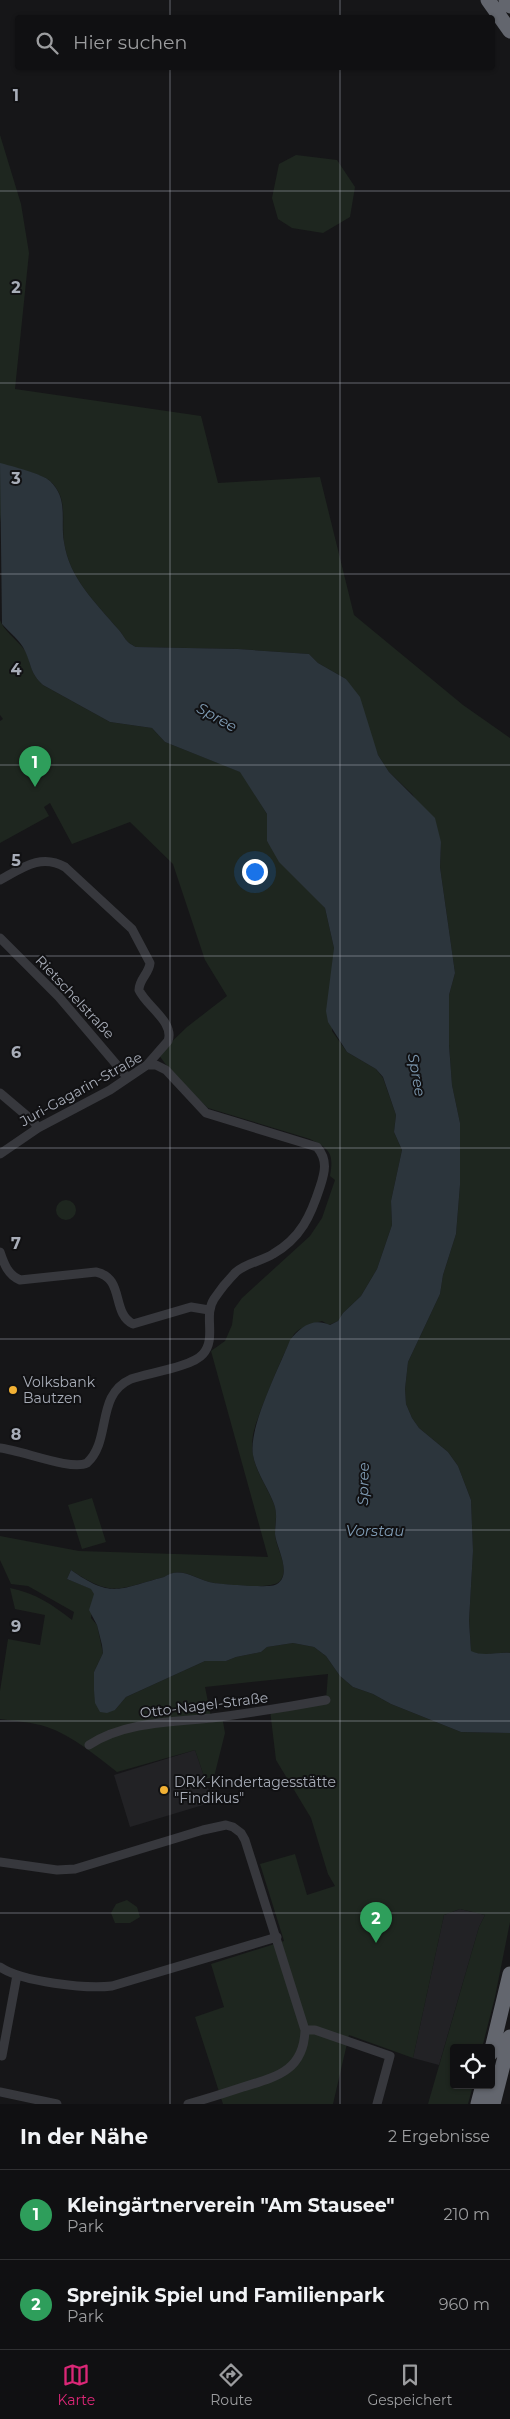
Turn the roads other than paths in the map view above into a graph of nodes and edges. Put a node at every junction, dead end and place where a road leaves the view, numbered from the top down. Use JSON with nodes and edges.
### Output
{"nodes":[{"id":1,"x":488,"y":0,"type":"edge"},
{"id":2,"x":506,"y":0,"type":"edge"},
{"id":3,"x":510,"y":6,"type":"edge"},
{"id":4,"x":510,"y":31,"type":"edge"},
{"id":5,"x":0,"y":880,"type":"edge"},
{"id":6,"x":0,"y":938,"type":"edge"},
{"id":7,"x":146,"y":1065,"type":"junction"},
{"id":8,"x":127,"y":1077,"type":"junction"},
{"id":9,"x":0,"y":1093,"type":"edge"},
{"id":10,"x":38,"y":1128,"type":"junction"},
{"id":11,"x":0,"y":1154,"type":"edge"},
{"id":12,"x":0,"y":1252,"type":"edge"},
{"id":13,"x":209,"y":1310,"type":"junction"},
{"id":14,"x":0,"y":1448,"type":"edge"},
{"id":15,"x":326,"y":1700,"type":"dead end"},
{"id":16,"x":89,"y":1745,"type":"dead end"},
{"id":17,"x":0,"y":1862,"type":"edge"},
{"id":18,"x":277,"y":1937,"type":"junction"},
{"id":19,"x":0,"y":1967,"type":"edge"},
{"id":20,"x":17,"y":1974,"type":"junction"},
{"id":21,"x":510,"y":1974,"type":"edge"},
{"id":22,"x":306,"y":2030,"type":"junction"},
{"id":23,"x":510,"y":2037,"type":"edge"},
{"id":24,"x":493,"y":2044,"type":"edge"},
{"id":25,"x":2,"y":2056,"type":"dead end"},
{"id":26,"x":482,"y":2089,"type":"edge"},
{"id":27,"x":0,"y":2092,"type":"edge"},
{"id":28,"x":57,"y":2104,"type":"edge"},
{"id":29,"x":188,"y":2104,"type":"edge"},
{"id":30,"x":377,"y":2104,"type":"edge"},
{"id":31,"x":478,"y":2104,"type":"edge"},
{"id":32,"x":493,"y":2104,"type":"edge"}],
"edges":[{"from":1,"to":4,"type":"highway"},
{"from":2,"to":3,"type":"highway"},
{"from":5,"to":7,"type":"street"},
{"from":6,"to":8,"type":"street","name":"Rietschelstraße"},
{"from":7,"to":8,"type":"street","name":"Juri-Gagarin-Straße"},
{"from":7,"to":13,"type":"street","name":"Juri-Gagarin-Straße"},
{"from":8,"to":10,"type":"street","name":"Juri-Gagarin-Straße"},
{"from":9,"to":10,"type":"street"},
{"from":10,"to":11,"type":"street","name":"Juri-Gagarin-Straße"},
{"from":12,"to":13,"type":"street"},
{"from":13,"to":14,"type":"street"},
{"from":15,"to":16,"type":"street","name":"Otto-Nagel-Straße"},
{"from":17,"to":18,"type":"street"},
{"from":18,"to":20,"type":"street"},
{"from":18,"to":22,"type":"street"},
{"from":19,"to":20,"type":"street"},
{"from":20,"to":25,"type":"street"},
{"from":21,"to":24,"type":"highway"},
{"from":22,"to":29,"type":"street"},
{"from":22,"to":30,"type":"street"},
{"from":23,"to":32,"type":"highway"},
{"from":26,"to":31,"type":"highway"},
{"from":27,"to":28,"type":"street"}]}
